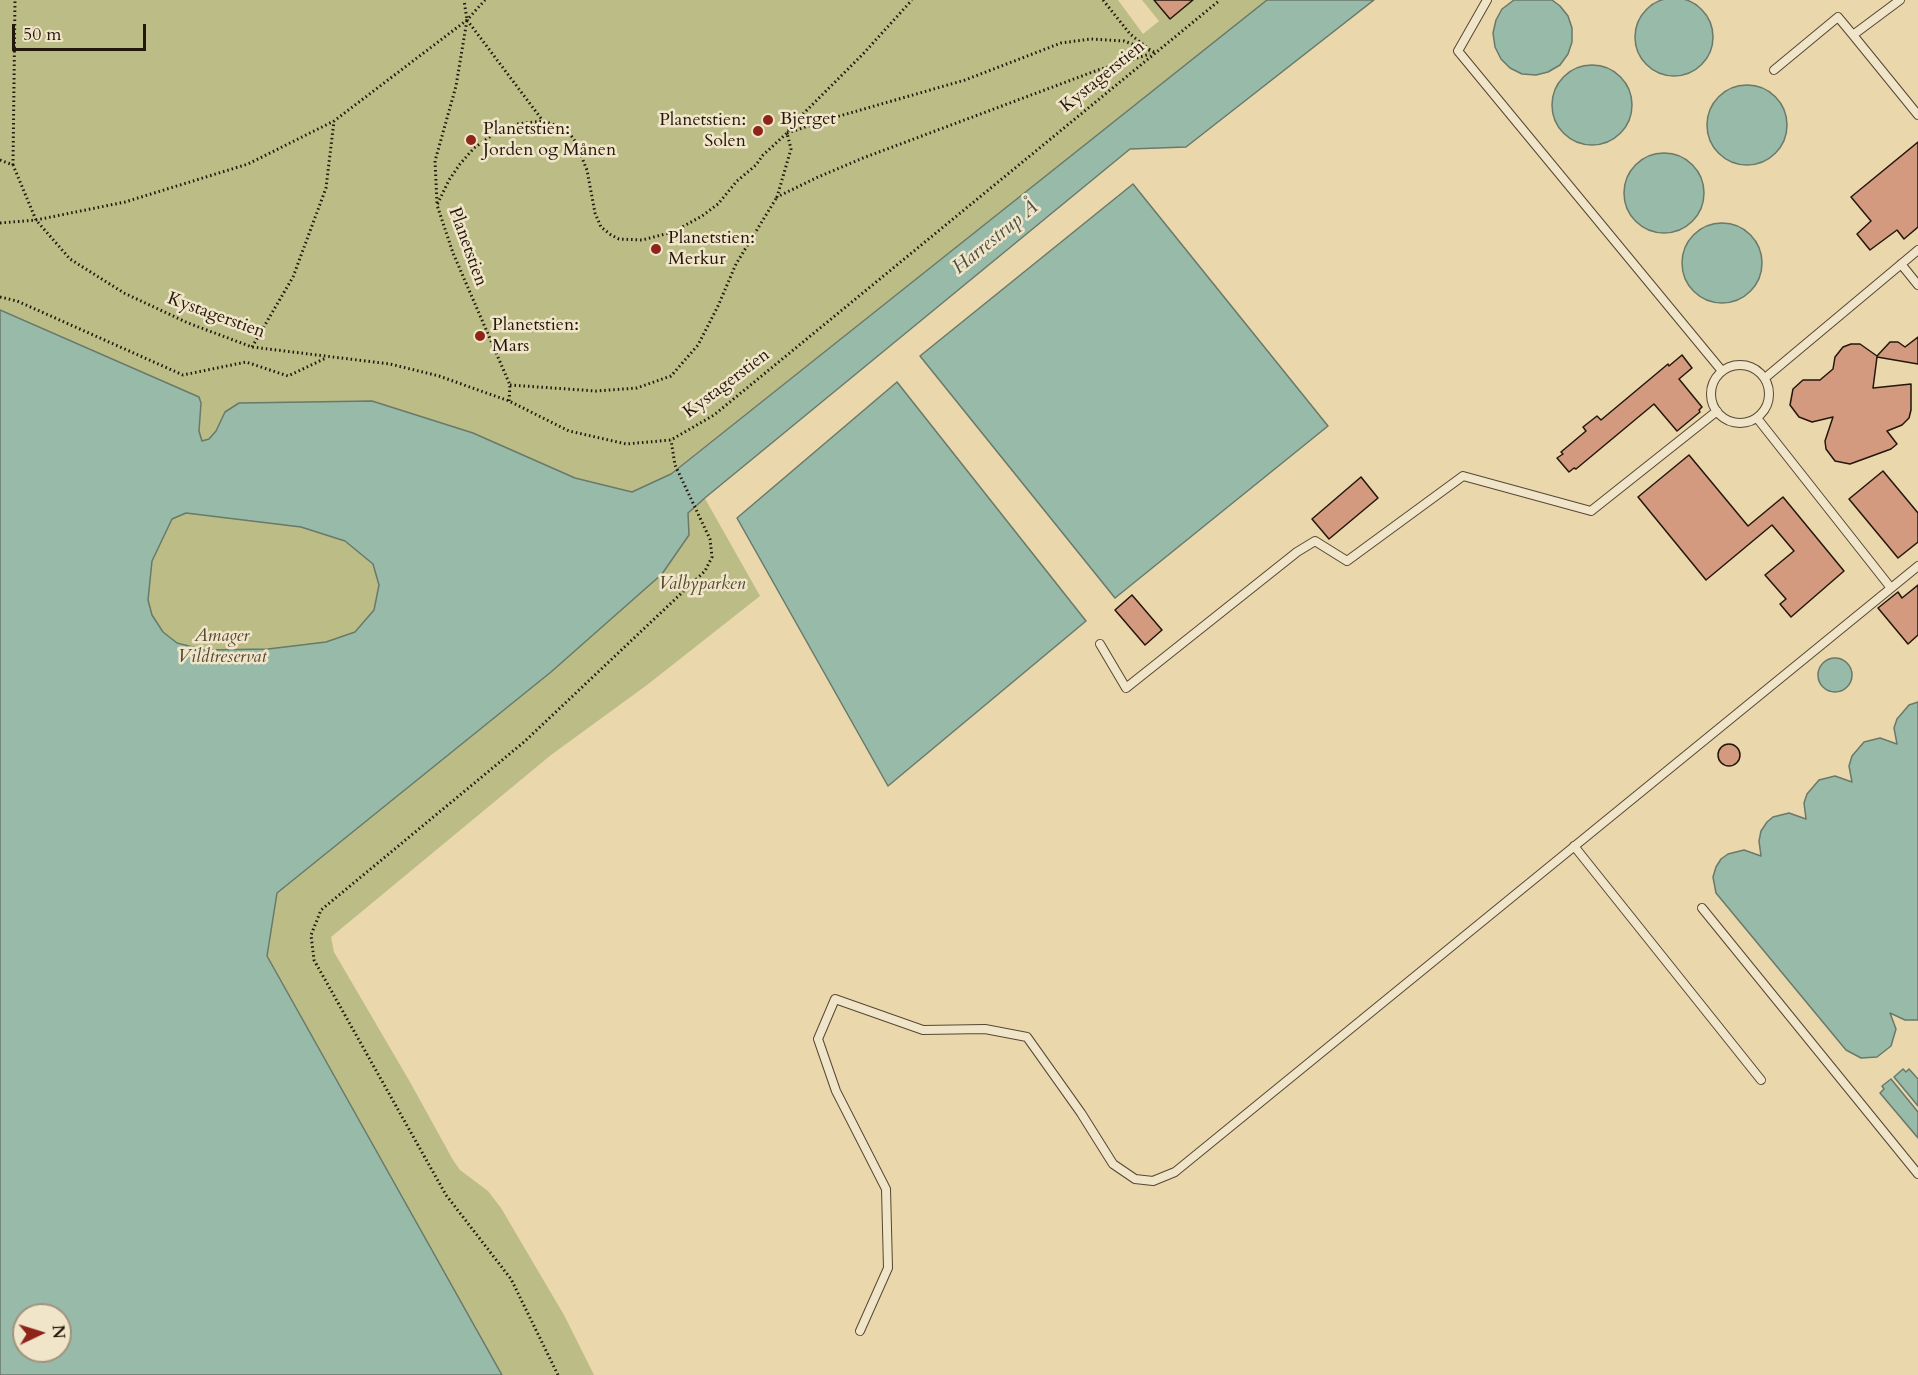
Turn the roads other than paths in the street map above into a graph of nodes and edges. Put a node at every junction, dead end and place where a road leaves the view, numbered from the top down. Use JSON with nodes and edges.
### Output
{"nodes":[{"id":1,"x":1487,"y":0,"type":"edge"},
{"id":2,"x":1900,"y":0,"type":"edge"},
{"id":3,"x":1853,"y":35,"type":"junction"},
{"id":4,"x":1774,"y":70,"type":"dead end"},
{"id":5,"x":1918,"y":115,"type":"edge"},
{"id":6,"x":1918,"y":250,"type":"edge"},
{"id":7,"x":1902,"y":264,"type":"junction"},
{"id":8,"x":1918,"y":285,"type":"edge"},
{"id":9,"x":1722,"y":370,"type":"junction"},
{"id":10,"x":1765,"y":378,"type":"junction"},
{"id":11,"x":1717,"y":411,"type":"junction"},
{"id":12,"x":1757,"y":418,"type":"junction"},
{"id":13,"x":1918,"y":566,"type":"edge"},
{"id":14,"x":1891,"y":588,"type":"junction"},
{"id":15,"x":1100,"y":644,"type":"dead end"},
{"id":16,"x":1574,"y":846,"type":"junction"},
{"id":17,"x":1702,"y":908,"type":"dead end"},
{"id":18,"x":1761,"y":1080,"type":"dead end"},
{"id":19,"x":1918,"y":1174,"type":"edge"},
{"id":20,"x":860,"y":1331,"type":"dead end"}],
"edges":[{"from":1,"to":9,"type":"lane"},
{"from":2,"to":3,"type":"lane"},
{"from":3,"to":4,"type":"lane"},
{"from":3,"to":5,"type":"lane"},
{"from":6,"to":7,"type":"lane"},
{"from":7,"to":8,"type":"lane"},
{"from":7,"to":10,"type":"lane"},
{"from":9,"to":10,"type":"lane"},
{"from":9,"to":11,"type":"lane"},
{"from":10,"to":12,"type":"lane"},
{"from":11,"to":12,"type":"lane"},
{"from":11,"to":15,"type":"lane"},
{"from":12,"to":14,"type":"lane"},
{"from":13,"to":14,"type":"lane"},
{"from":14,"to":16,"type":"lane"},
{"from":16,"to":18,"type":"lane"},
{"from":16,"to":20,"type":"lane"},
{"from":17,"to":19,"type":"lane"}]}
